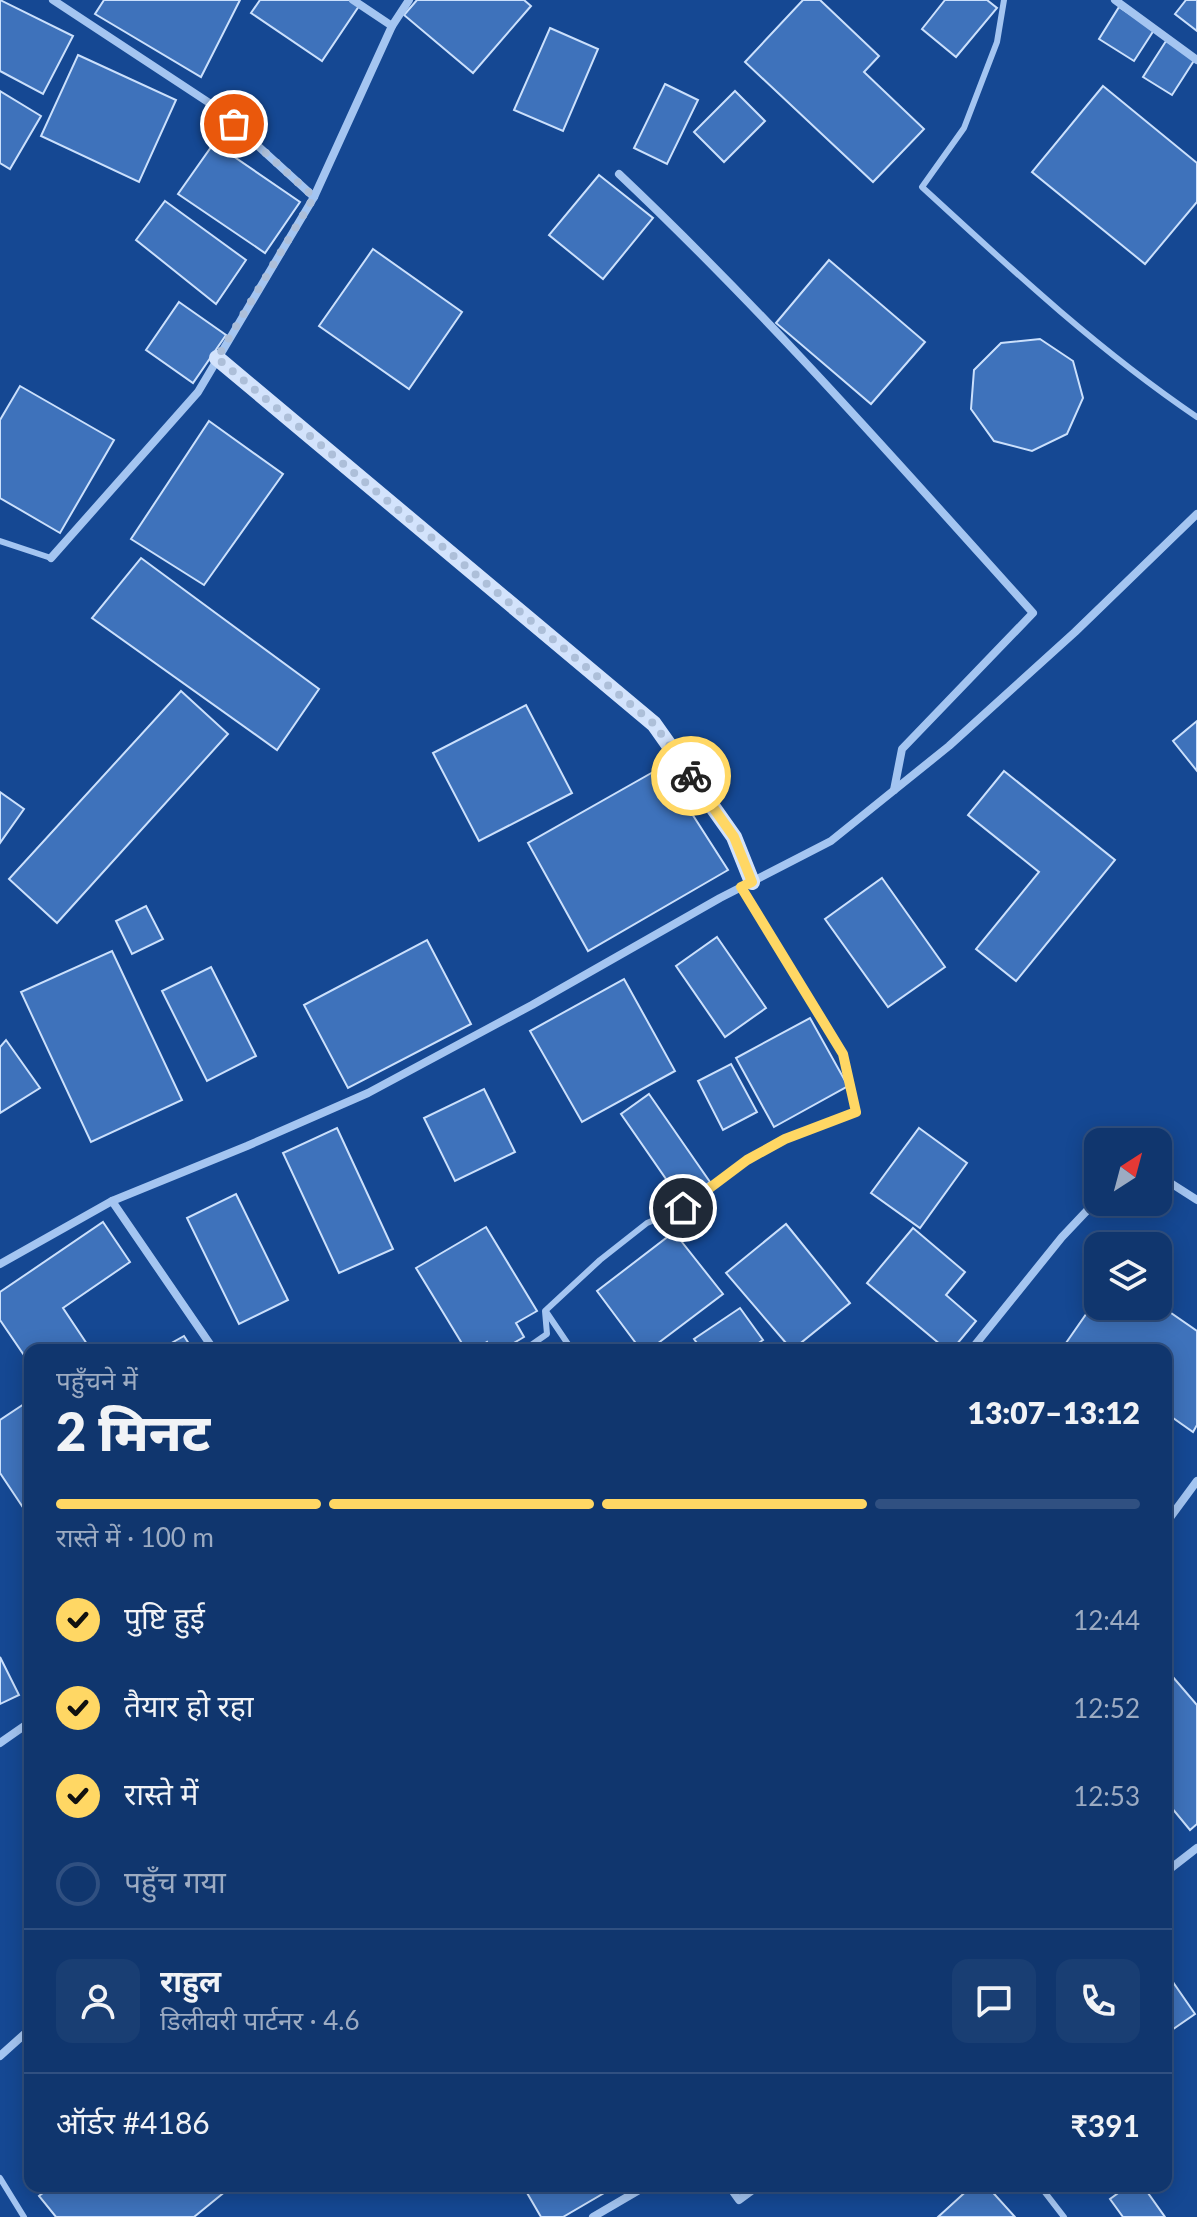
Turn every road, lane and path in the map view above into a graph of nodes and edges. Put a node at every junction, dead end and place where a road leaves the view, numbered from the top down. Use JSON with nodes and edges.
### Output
{"nodes":[{"id":1,"x":53,"y":0,"type":"edge"},
{"id":2,"x":353,"y":0,"type":"edge"},
{"id":3,"x":409,"y":0,"type":"edge"},
{"id":4,"x":1004,"y":0,"type":"edge"},
{"id":5,"x":1115,"y":0,"type":"edge"},
{"id":6,"x":392,"y":26,"type":"junction"},
{"id":7,"x":1197,"y":60,"type":"edge"},
{"id":8,"x":619,"y":174,"type":"dead end"},
{"id":9,"x":314,"y":197,"type":"junction"},
{"id":10,"x":217,"y":358,"type":"junction"},
{"id":11,"x":1197,"y":417,"type":"edge"},
{"id":12,"x":1197,"y":514,"type":"edge"},
{"id":13,"x":0,"y":541,"type":"edge"},
{"id":14,"x":51,"y":558,"type":"joint"},
{"id":15,"x":894,"y":790,"type":"junction"},
{"id":16,"x":747,"y":884,"type":"junction"},
{"id":17,"x":1172,"y":1184,"type":"edge"},
{"id":18,"x":1197,"y":1200,"type":"edge"},
{"id":19,"x":112,"y":1201,"type":"junction"},
{"id":20,"x":1084,"y":1214,"type":"edge"},
{"id":21,"x":0,"y":1264,"type":"edge"},
{"id":22,"x":545,"y":1311,"type":"junction"},
{"id":23,"x":210,"y":1344,"type":"edge"},
{"id":24,"x":533,"y":1344,"type":"edge"},
{"id":25,"x":568,"y":1344,"type":"edge"},
{"id":26,"x":976,"y":1344,"type":"edge"},
{"id":27,"x":1197,"y":1481,"type":"edge"},
{"id":28,"x":1172,"y":1515,"type":"edge"},
{"id":29,"x":24,"y":1726,"type":"edge"},
{"id":30,"x":0,"y":1743,"type":"edge"},
{"id":31,"x":1197,"y":1848,"type":"edge"},
{"id":32,"x":1172,"y":1867,"type":"edge"},
{"id":33,"x":24,"y":2034,"type":"edge"},
{"id":34,"x":0,"y":2056,"type":"edge"},
{"id":35,"x":0,"y":2178,"type":"edge"},
{"id":36,"x":636,"y":2192,"type":"edge"},
{"id":37,"x":733,"y":2192,"type":"edge"},
{"id":38,"x":750,"y":2192,"type":"edge"},
{"id":39,"x":1045,"y":2192,"type":"edge"},
{"id":40,"x":24,"y":2217,"type":"edge"},
{"id":41,"x":593,"y":2217,"type":"edge"},
{"id":42,"x":1064,"y":2217,"type":"edge"}],
"edges":[{"from":1,"to":9,"type":"street"},
{"from":2,"to":6,"type":"street"},
{"from":3,"to":6,"type":"street"},
{"from":4,"to":11,"type":"lane"},
{"from":5,"to":7,"type":"street"},
{"from":6,"to":9,"type":"street"},
{"from":8,"to":15,"type":"street"},
{"from":9,"to":10,"type":"street"},
{"from":10,"to":14,"type":"street"},
{"from":10,"to":16,"type":"street"},
{"from":12,"to":15,"type":"street"},
{"from":13,"to":14,"type":"lane"},
{"from":15,"to":16,"type":"street"},
{"from":16,"to":19,"type":"street"},
{"from":16,"to":22,"type":"lane"},
{"from":17,"to":18,"type":"street"},
{"from":19,"to":21,"type":"street"},
{"from":19,"to":23,"type":"street"},
{"from":20,"to":26,"type":"street"},
{"from":22,"to":24,"type":"lane"},
{"from":22,"to":25,"type":"lane"},
{"from":27,"to":28,"type":"street"},
{"from":29,"to":30,"type":"street"},
{"from":31,"to":32,"type":"street"},
{"from":33,"to":34,"type":"street"},
{"from":35,"to":40,"type":"lane"},
{"from":36,"to":41,"type":"street"},
{"from":37,"to":38,"type":"street"},
{"from":39,"to":42,"type":"lane"}]}
